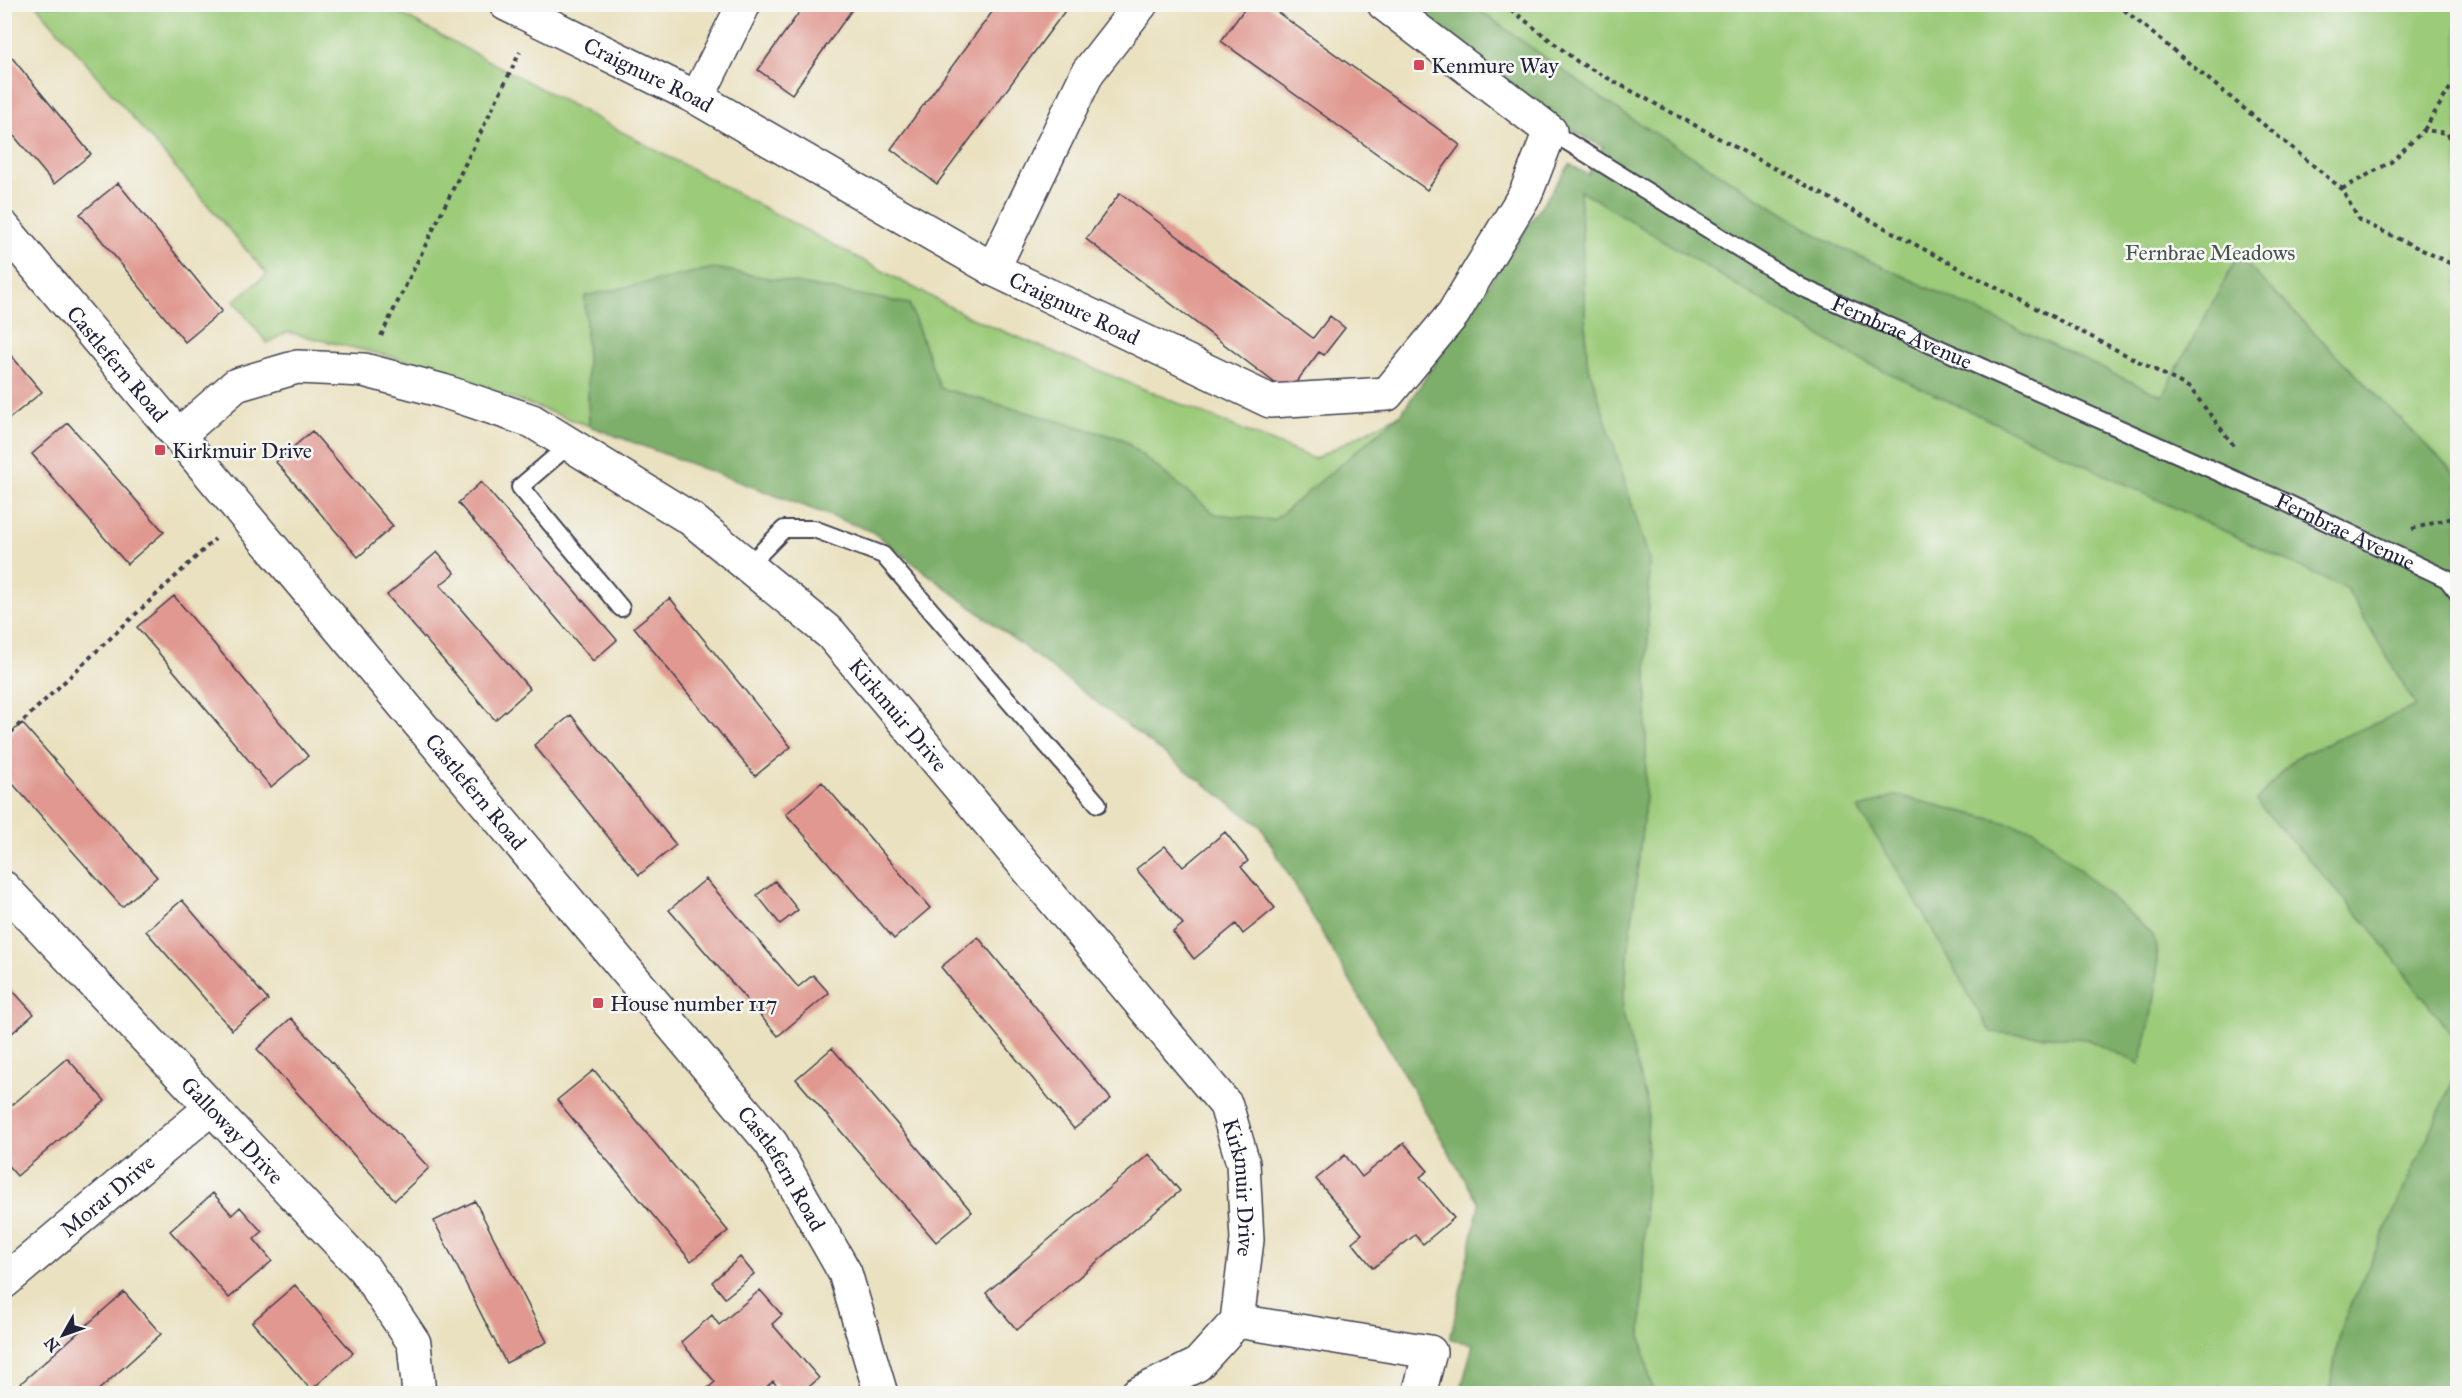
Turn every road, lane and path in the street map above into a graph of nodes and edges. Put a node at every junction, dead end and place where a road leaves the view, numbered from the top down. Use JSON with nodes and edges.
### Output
{"nodes":[{"id":1,"x":506,"y":4,"type":"edge"},
{"id":2,"x":744,"y":4,"type":"edge"},
{"id":3,"x":1141,"y":4,"type":"edge"},
{"id":4,"x":1384,"y":4,"type":"edge"},
{"id":5,"x":1504,"y":4,"type":"edge"},
{"id":6,"x":2117,"y":4,"type":"edge"},
{"id":7,"x":536,"y":19,"type":"junction"},
{"id":8,"x":2457,"y":81,"type":"edge"},
{"id":9,"x":697,"y":98,"type":"junction"},
{"id":10,"x":2424,"y":130,"type":"junction"},
{"id":11,"x":1550,"y":131,"type":"junction"},
{"id":12,"x":2457,"y":150,"type":"edge"},
{"id":13,"x":2342,"y":189,"type":"junction"},
{"id":14,"x":4,"y":228,"type":"edge"},
{"id":15,"x":2457,"y":267,"type":"edge"},
{"id":16,"x":993,"y":269,"type":"junction"},
{"id":17,"x":364,"y":370,"type":"junction"},
{"id":18,"x":180,"y":434,"type":"junction"},
{"id":19,"x":569,"y":445,"type":"junction"},
{"id":20,"x":2239,"y":452,"type":"dead end"},
{"id":21,"x":243,"y":512,"type":"junction"},
{"id":22,"x":748,"y":566,"type":"junction"},
{"id":23,"x":2457,"y":593,"type":"edge"},
{"id":24,"x":621,"y":608,"type":"dead end"},
{"id":25,"x":4,"y":739,"type":"edge"},
{"id":26,"x":1098,"y":804,"type":"dead end"},
{"id":27,"x":4,"y":888,"type":"edge"},
{"id":28,"x":211,"y":1108,"type":"junction"},
{"id":29,"x":4,"y":1282,"type":"edge"},
{"id":30,"x":1237,"y":1321,"type":"junction"},
{"id":31,"x":419,"y":1394,"type":"edge"},
{"id":32,"x":881,"y":1394,"type":"edge"},
{"id":33,"x":1137,"y":1394,"type":"edge"},
{"id":34,"x":1419,"y":1394,"type":"edge"}],
"edges":[{"from":1,"to":7,"type":"street","name":"Craignure Road"},
{"from":2,"to":9,"type":"street"},
{"from":3,"to":16,"type":"street"},
{"from":4,"to":11,"type":"street","name":"Fernbrae Avenue"},
{"from":5,"to":20,"type":"path"},
{"from":6,"to":13,"type":"path"},
{"from":7,"to":9,"type":"street","name":"Craignure Road"},
{"from":7,"to":17,"type":"path"},
{"from":8,"to":10,"type":"path"},
{"from":9,"to":16,"type":"street","name":"Craignure Road"},
{"from":10,"to":12,"type":"path"},
{"from":10,"to":13,"type":"path"},
{"from":11,"to":16,"type":"street","name":"Craignure Road"},
{"from":11,"to":23,"type":"lane","name":"Fernbrae Avenue"},
{"from":13,"to":15,"type":"path"},
{"from":14,"to":18,"type":"street","name":"Castlefern Road"},
{"from":17,"to":18,"type":"street","name":"Kirkmuir Drive"},
{"from":17,"to":19,"type":"street","name":"Kirkmuir Drive"},
{"from":18,"to":21,"type":"street","name":"Castlefern Road"},
{"from":19,"to":22,"type":"street","name":"Kirkmuir Drive"},
{"from":19,"to":24,"type":"lane"},
{"from":21,"to":25,"type":"path"},
{"from":21,"to":32,"type":"street","name":"Castlefern Road"},
{"from":22,"to":26,"type":"lane"},
{"from":22,"to":30,"type":"street","name":"Kirkmuir Drive"},
{"from":27,"to":28,"type":"street","name":"Galloway Drive"},
{"from":28,"to":29,"type":"street","name":"Morar Drive"},
{"from":28,"to":31,"type":"street","name":"Galloway Drive"},
{"from":30,"to":33,"type":"street"},
{"from":30,"to":34,"type":"street"}]}
